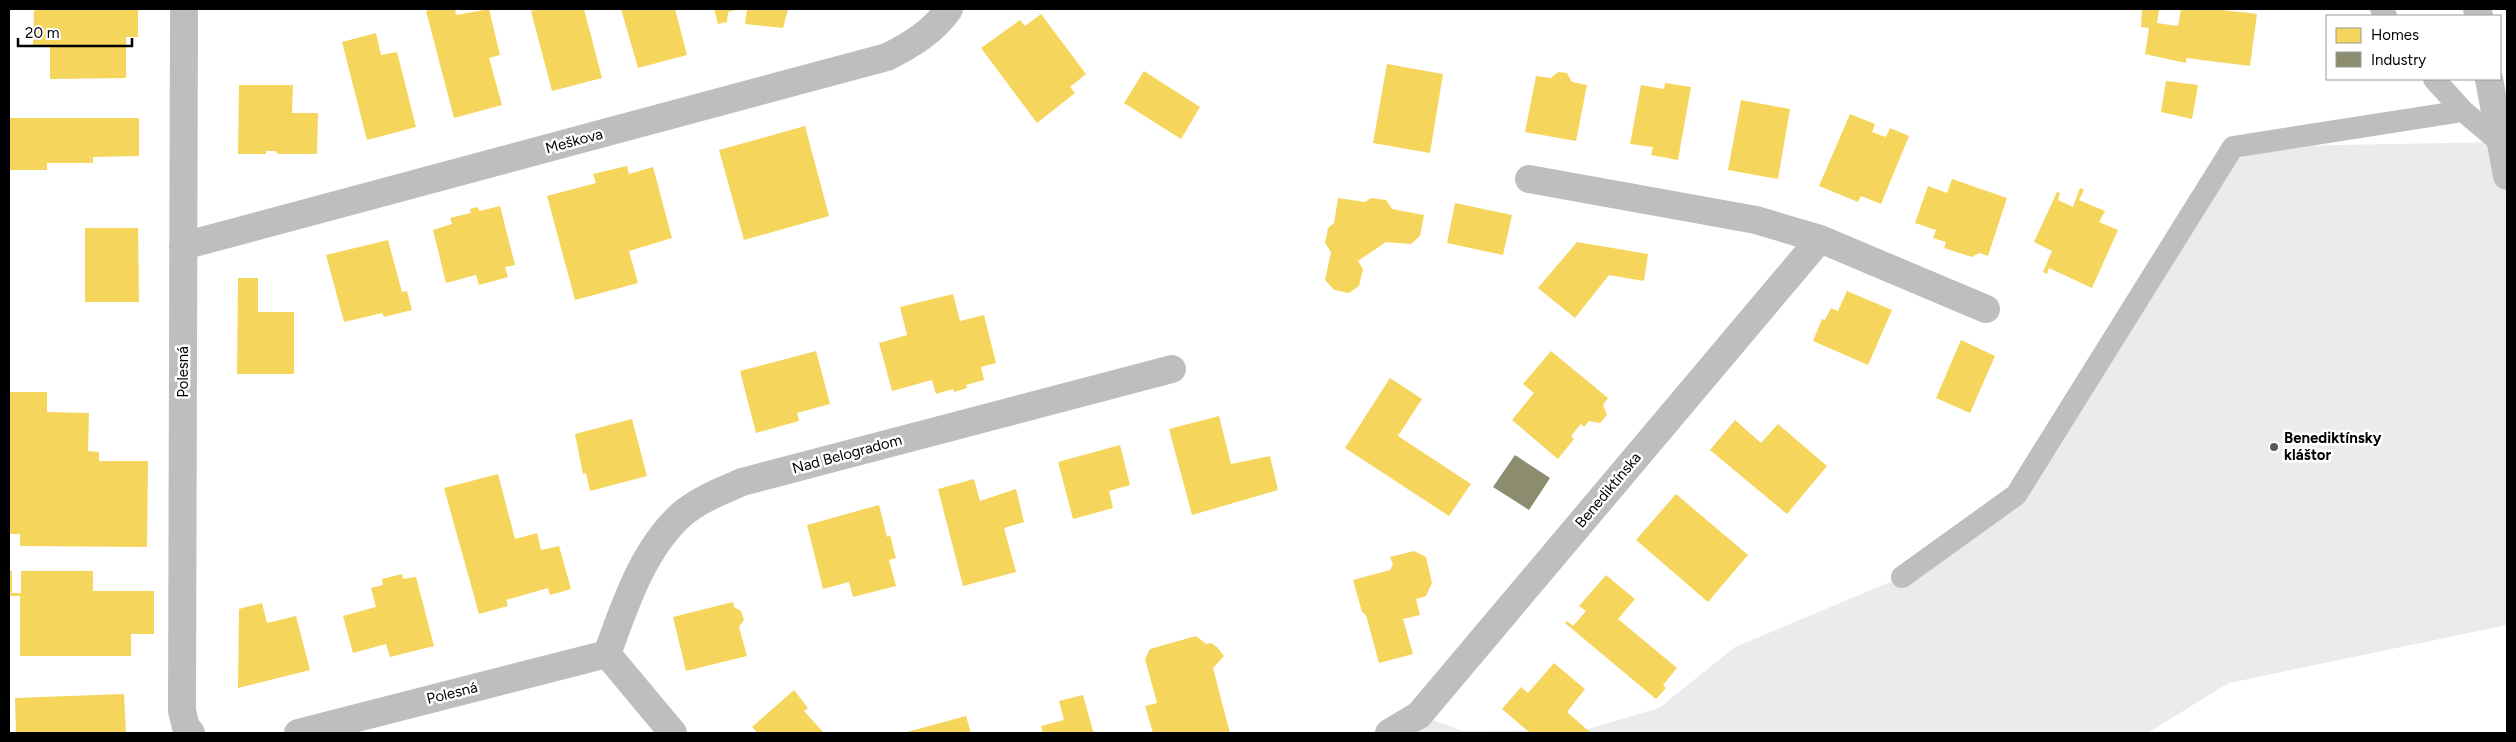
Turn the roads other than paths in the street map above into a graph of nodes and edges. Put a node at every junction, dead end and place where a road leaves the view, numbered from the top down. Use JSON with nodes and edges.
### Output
{"nodes":[{"id":1,"x":184,"y":9,"type":"edge"},
{"id":2,"x":949,"y":9,"type":"edge"},
{"id":3,"x":2435,"y":80,"type":"edge"},
{"id":4,"x":2489,"y":80,"type":"edge"},
{"id":5,"x":2463,"y":111,"type":"junction"},
{"id":6,"x":2500,"y":142,"type":"junction"},
{"id":7,"x":2507,"y":176,"type":"edge"},
{"id":8,"x":1529,"y":179,"type":"dead end"},
{"id":9,"x":1820,"y":239,"type":"junction"},
{"id":10,"x":183,"y":246,"type":"junction"},
{"id":11,"x":1986,"y":309,"type":"dead end"},
{"id":12,"x":1172,"y":369,"type":"dead end"},
{"id":13,"x":1902,"y":578,"type":"dead end"},
{"id":14,"x":607,"y":654,"type":"junction"},
{"id":15,"x":191,"y":733,"type":"edge"},
{"id":16,"x":298,"y":733,"type":"edge"},
{"id":17,"x":673,"y":733,"type":"edge"},
{"id":18,"x":1389,"y":733,"type":"edge"}],
"edges":[{"from":1,"to":10,"type":"street","name":"Polesná"},
{"from":2,"to":10,"type":"street","name":"Meškova"},
{"from":3,"to":5,"type":"lane"},
{"from":4,"to":6,"type":"street"},
{"from":5,"to":6,"type":"lane"},
{"from":5,"to":13,"type":"lane"},
{"from":6,"to":7,"type":"street"},
{"from":8,"to":9,"type":"street"},
{"from":9,"to":11,"type":"street"},
{"from":9,"to":18,"type":"street","name":"Benediktínska"},
{"from":10,"to":15,"type":"street","name":"Polesná"},
{"from":12,"to":14,"type":"street","name":"Nad Belogradom"},
{"from":14,"to":16,"type":"street","name":"Polesná"},
{"from":14,"to":17,"type":"street"}]}
